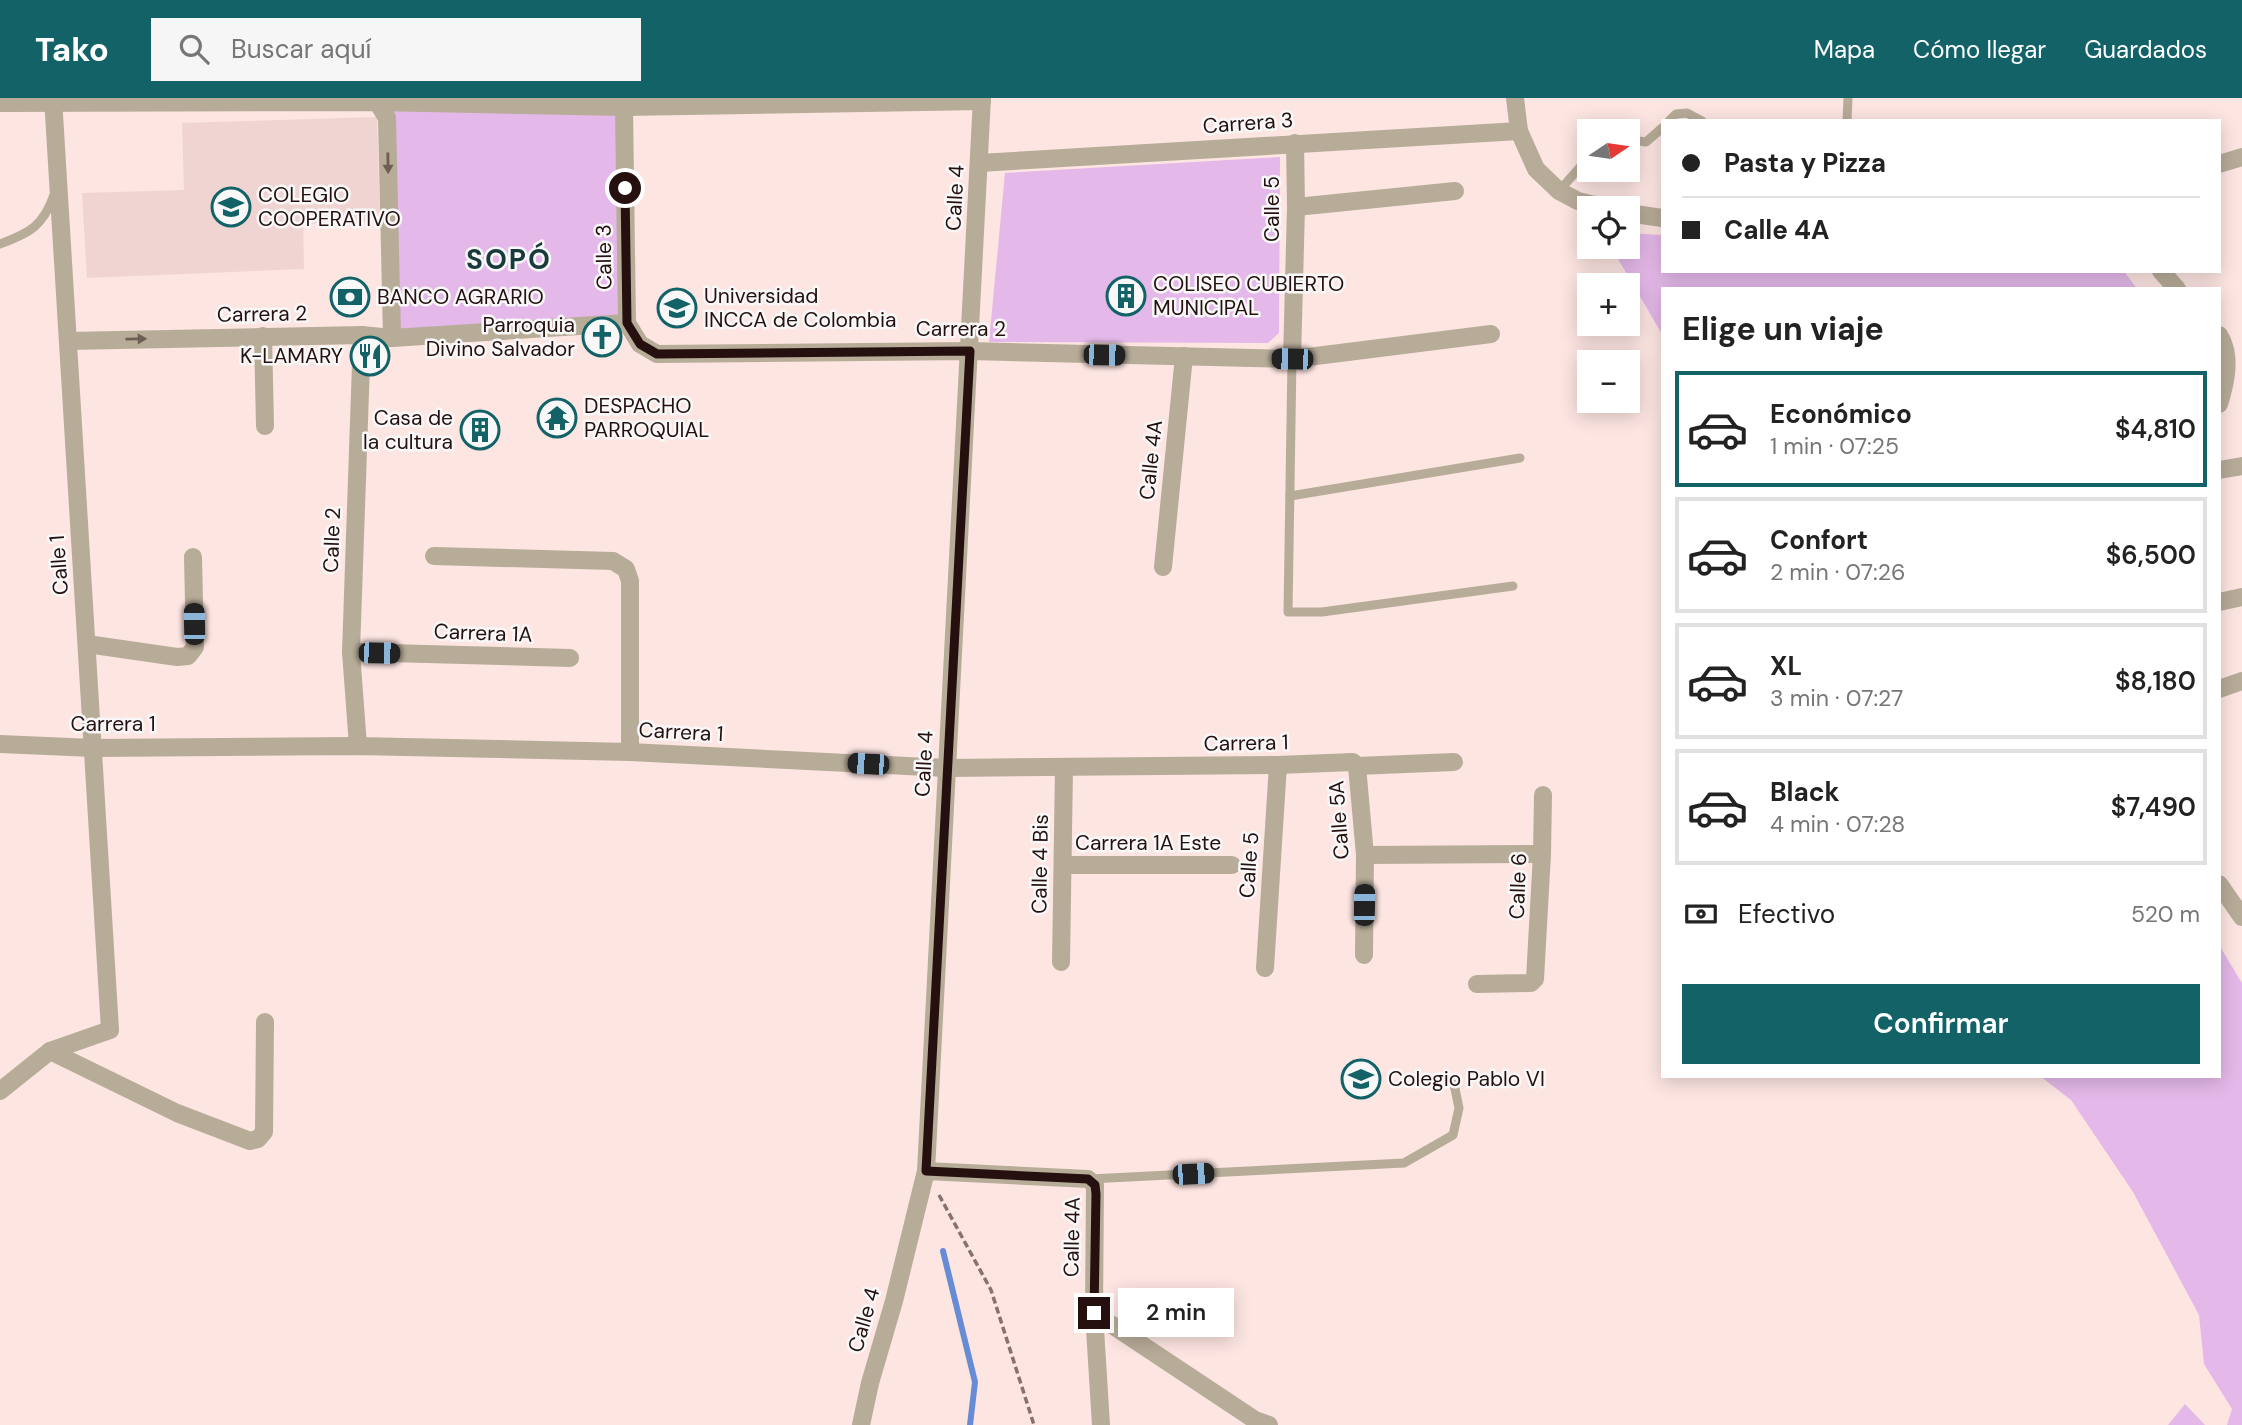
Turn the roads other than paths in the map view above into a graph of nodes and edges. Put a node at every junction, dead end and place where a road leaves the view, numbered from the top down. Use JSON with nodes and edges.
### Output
{"nodes":[{"id":1,"x":1516,"y":98,"type":"edge"},
{"id":2,"x":1848,"y":98,"type":"edge"},
{"id":3,"x":53,"y":99,"type":"edge"},
{"id":4,"x":376,"y":100,"type":"edge"},
{"id":5,"x":982,"y":100,"type":"edge"},
{"id":6,"x":651,"y":102,"type":"edge"},
{"id":7,"x":0,"y":103,"type":"edge"},
{"id":8,"x":624,"y":107,"type":"junction"},
{"id":9,"x":1671,"y":119,"type":"edge"},
{"id":10,"x":1698,"y":119,"type":"edge"},
{"id":11,"x":1847,"y":119,"type":"edge"},
{"id":12,"x":1661,"y":129,"type":"edge"},
{"id":13,"x":1519,"y":131,"type":"junction"},
{"id":14,"x":1640,"y":141,"type":"edge"},
{"id":15,"x":1295,"y":143,"type":"junction"},
{"id":16,"x":2242,"y":157,"type":"edge"},
{"id":17,"x":979,"y":163,"type":"junction"},
{"id":18,"x":2221,"y":163,"type":"edge"},
{"id":19,"x":1577,"y":171,"type":"edge"},
{"id":20,"x":58,"y":184,"type":"junction"},
{"id":21,"x":1455,"y":191,"type":"dead end"},
{"id":22,"x":1559,"y":191,"type":"junction"},
{"id":23,"x":1577,"y":200,"type":"edge"},
{"id":24,"x":1296,"y":207,"type":"junction"},
{"id":25,"x":1640,"y":215,"type":"edge"},
{"id":26,"x":1661,"y":218,"type":"edge"},
{"id":27,"x":0,"y":244,"type":"edge"},
{"id":28,"x":2163,"y":273,"type":"edge"},
{"id":29,"x":2175,"y":287,"type":"edge"},
{"id":30,"x":627,"y":323,"type":"junction"},
{"id":31,"x":1490,"y":334,"type":"dead end"},
{"id":32,"x":362,"y":335,"type":"junction"},
{"id":33,"x":263,"y":337,"type":"junction"},
{"id":34,"x":392,"y":338,"type":"junction"},
{"id":35,"x":2221,"y":338,"type":"edge"},
{"id":36,"x":68,"y":341,"type":"junction"},
{"id":37,"x":970,"y":351,"type":"junction"},
{"id":38,"x":1184,"y":356,"type":"junction"},
{"id":39,"x":1292,"y":359,"type":"junction"},
{"id":40,"x":2242,"y":390,"type":"edge"},
{"id":41,"x":2221,"y":398,"type":"edge"},
{"id":42,"x":265,"y":426,"type":"dead end"},
{"id":43,"x":1520,"y":458,"type":"dead end"},
{"id":44,"x":2242,"y":466,"type":"edge"},
{"id":45,"x":2221,"y":470,"type":"edge"},
{"id":46,"x":1290,"y":496,"type":"junction"},
{"id":47,"x":434,"y":556,"type":"dead end"},
{"id":48,"x":193,"y":557,"type":"dead end"},
{"id":49,"x":1163,"y":568,"type":"dead end"},
{"id":50,"x":1513,"y":586,"type":"dead end"},
{"id":51,"x":2242,"y":597,"type":"edge"},
{"id":52,"x":2221,"y":602,"type":"edge"},
{"id":53,"x":86,"y":644,"type":"junction"},
{"id":54,"x":351,"y":652,"type":"junction"},
{"id":55,"x":570,"y":658,"type":"dead end"},
{"id":56,"x":2242,"y":681,"type":"edge"},
{"id":57,"x":2221,"y":689,"type":"edge"},
{"id":58,"x":0,"y":744,"type":"edge"},
{"id":59,"x":358,"y":746,"type":"junction"},
{"id":60,"x":93,"y":748,"type":"junction"},
{"id":61,"x":630,"y":752,"type":"junction"},
{"id":62,"x":1454,"y":762,"type":"dead end"},
{"id":63,"x":1278,"y":765,"type":"junction"},
{"id":64,"x":1357,"y":766,"type":"junction"},
{"id":65,"x":1064,"y":767,"type":"junction"},
{"id":66,"x":947,"y":768,"type":"junction"},
{"id":67,"x":1543,"y":794,"type":"dead end"},
{"id":68,"x":1542,"y":854,"type":"junction"},
{"id":69,"x":1365,"y":856,"type":"junction"},
{"id":70,"x":1063,"y":865,"type":"junction"},
{"id":71,"x":1233,"y":865,"type":"dead end"},
{"id":72,"x":2221,"y":887,"type":"edge"},
{"id":73,"x":2242,"y":918,"type":"edge"},
{"id":74,"x":1364,"y":955,"type":"dead end"},
{"id":75,"x":1061,"y":962,"type":"dead end"},
{"id":76,"x":1265,"y":968,"type":"dead end"},
{"id":77,"x":1476,"y":984,"type":"dead end"},
{"id":78,"x":265,"y":1022,"type":"dead end"},
{"id":79,"x":50,"y":1051,"type":"junction"},
{"id":80,"x":1454,"y":1084,"type":"dead end"},
{"id":81,"x":0,"y":1091,"type":"edge"},
{"id":82,"x":926,"y":1171,"type":"junction"},
{"id":83,"x":1088,"y":1179,"type":"junction"},
{"id":84,"x":1094,"y":1313,"type":"junction"},
{"id":85,"x":1260,"y":1423,"type":"edge"},
{"id":86,"x":862,"y":1425,"type":"edge"},
{"id":87,"x":1101,"y":1425,"type":"edge"}],
"edges":[{"from":1,"to":13,"type":"street"},
{"from":2,"to":11,"type":"lane"},
{"from":3,"to":4,"type":"street"},
{"from":3,"to":7,"type":"street"},
{"from":3,"to":20,"type":"street","name":"Calle 1"},
{"from":4,"to":8,"type":"street"},
{"from":4,"to":34,"type":"street","one_way":true},
{"from":5,"to":6,"type":"street"},
{"from":5,"to":17,"type":"street","name":"Calle 4"},
{"from":6,"to":8,"type":"street"},
{"from":8,"to":30,"type":"street","name":"Calle 3"},
{"from":9,"to":10,"type":"lane"},
{"from":12,"to":14,"type":"lane"},
{"from":13,"to":15,"type":"street","name":"Carrera 3"},
{"from":13,"to":22,"type":"street"},
{"from":15,"to":17,"type":"street","name":"Carrera 3"},
{"from":15,"to":24,"type":"street","name":"Calle 5"},
{"from":16,"to":18,"type":"street"},
{"from":17,"to":37,"type":"street","name":"Calle 4"},
{"from":19,"to":22,"type":"lane"},
{"from":20,"to":27,"type":"lane"},
{"from":20,"to":36,"type":"street","name":"Calle 1"},
{"from":21,"to":24,"type":"street"},
{"from":22,"to":23,"type":"street"},
{"from":24,"to":39,"type":"street","name":"Calle 5"},
{"from":25,"to":26,"type":"street"},
{"from":28,"to":29,"type":"street"},
{"from":30,"to":34,"type":"street","name":"Carrera 2"},
{"from":30,"to":37,"type":"street","name":"Carrera 2"},
{"from":31,"to":39,"type":"street","name":"Carrera 2"},
{"from":32,"to":33,"type":"street","name":"Carrera 2"},
{"from":32,"to":34,"type":"street","name":"Carrera 2"},
{"from":32,"to":54,"type":"street","name":"Calle 2"},
{"from":36,"to":33,"type":"street","name":"Carrera 2","one_way":true},
{"from":33,"to":42,"type":"street"},
{"from":35,"to":41,"type":"street"},
{"from":36,"to":53,"type":"street","name":"Calle 1"},
{"from":37,"to":38,"type":"street","name":"Carrera 2"},
{"from":37,"to":66,"type":"street","name":"Calle 4"},
{"from":38,"to":39,"type":"street","name":"Carrera 2"},
{"from":38,"to":49,"type":"street","name":"Calle 4A"},
{"from":39,"to":46,"type":"lane"},
{"from":40,"to":41,"type":"street"},
{"from":43,"to":46,"type":"lane"},
{"from":44,"to":45,"type":"street"},
{"from":46,"to":50,"type":"lane"},
{"from":47,"to":61,"type":"street"},
{"from":48,"to":53,"type":"street"},
{"from":51,"to":52,"type":"street"},
{"from":53,"to":60,"type":"street","name":"Calle 1"},
{"from":54,"to":55,"type":"street","name":"Carrera 1A"},
{"from":54,"to":59,"type":"street","name":"Calle 2"},
{"from":56,"to":57,"type":"street"},
{"from":58,"to":60,"type":"street","name":"Carrera 1"},
{"from":59,"to":60,"type":"street","name":"Carrera 1"},
{"from":59,"to":61,"type":"street","name":"Carrera 1"},
{"from":60,"to":79,"type":"street","name":"Calle 1"},
{"from":61,"to":66,"type":"street","name":"Carrera 1"},
{"from":62,"to":64,"type":"street","name":"Carrera 1"},
{"from":63,"to":64,"type":"street","name":"Carrera 1"},
{"from":63,"to":65,"type":"street","name":"Carrera 1"},
{"from":63,"to":76,"type":"street","name":"Calle 5"},
{"from":64,"to":69,"type":"street","name":"Calle 5A"},
{"from":65,"to":66,"type":"street","name":"Carrera 1"},
{"from":65,"to":70,"type":"street","name":"Calle 4 Bis"},
{"from":66,"to":82,"type":"street","name":"Calle 4"},
{"from":67,"to":68,"type":"street","name":"Calle 6"},
{"from":68,"to":69,"type":"street"},
{"from":68,"to":77,"type":"street","name":"Calle 6"},
{"from":69,"to":74,"type":"street","name":"Calle 5A"},
{"from":70,"to":71,"type":"street","name":"Carrera 1A Este"},
{"from":70,"to":75,"type":"street","name":"Calle 4 Bis"},
{"from":72,"to":73,"type":"street"},
{"from":78,"to":79,"type":"street"},
{"from":79,"to":81,"type":"street"},
{"from":80,"to":83,"type":"lane"},
{"from":82,"to":83,"type":"street"},
{"from":82,"to":86,"type":"street","name":"Calle 4"},
{"from":83,"to":84,"type":"street","name":"Calle 4A"},
{"from":84,"to":85,"type":"street"},
{"from":84,"to":87,"type":"street","name":"Calle 4A"}]}
